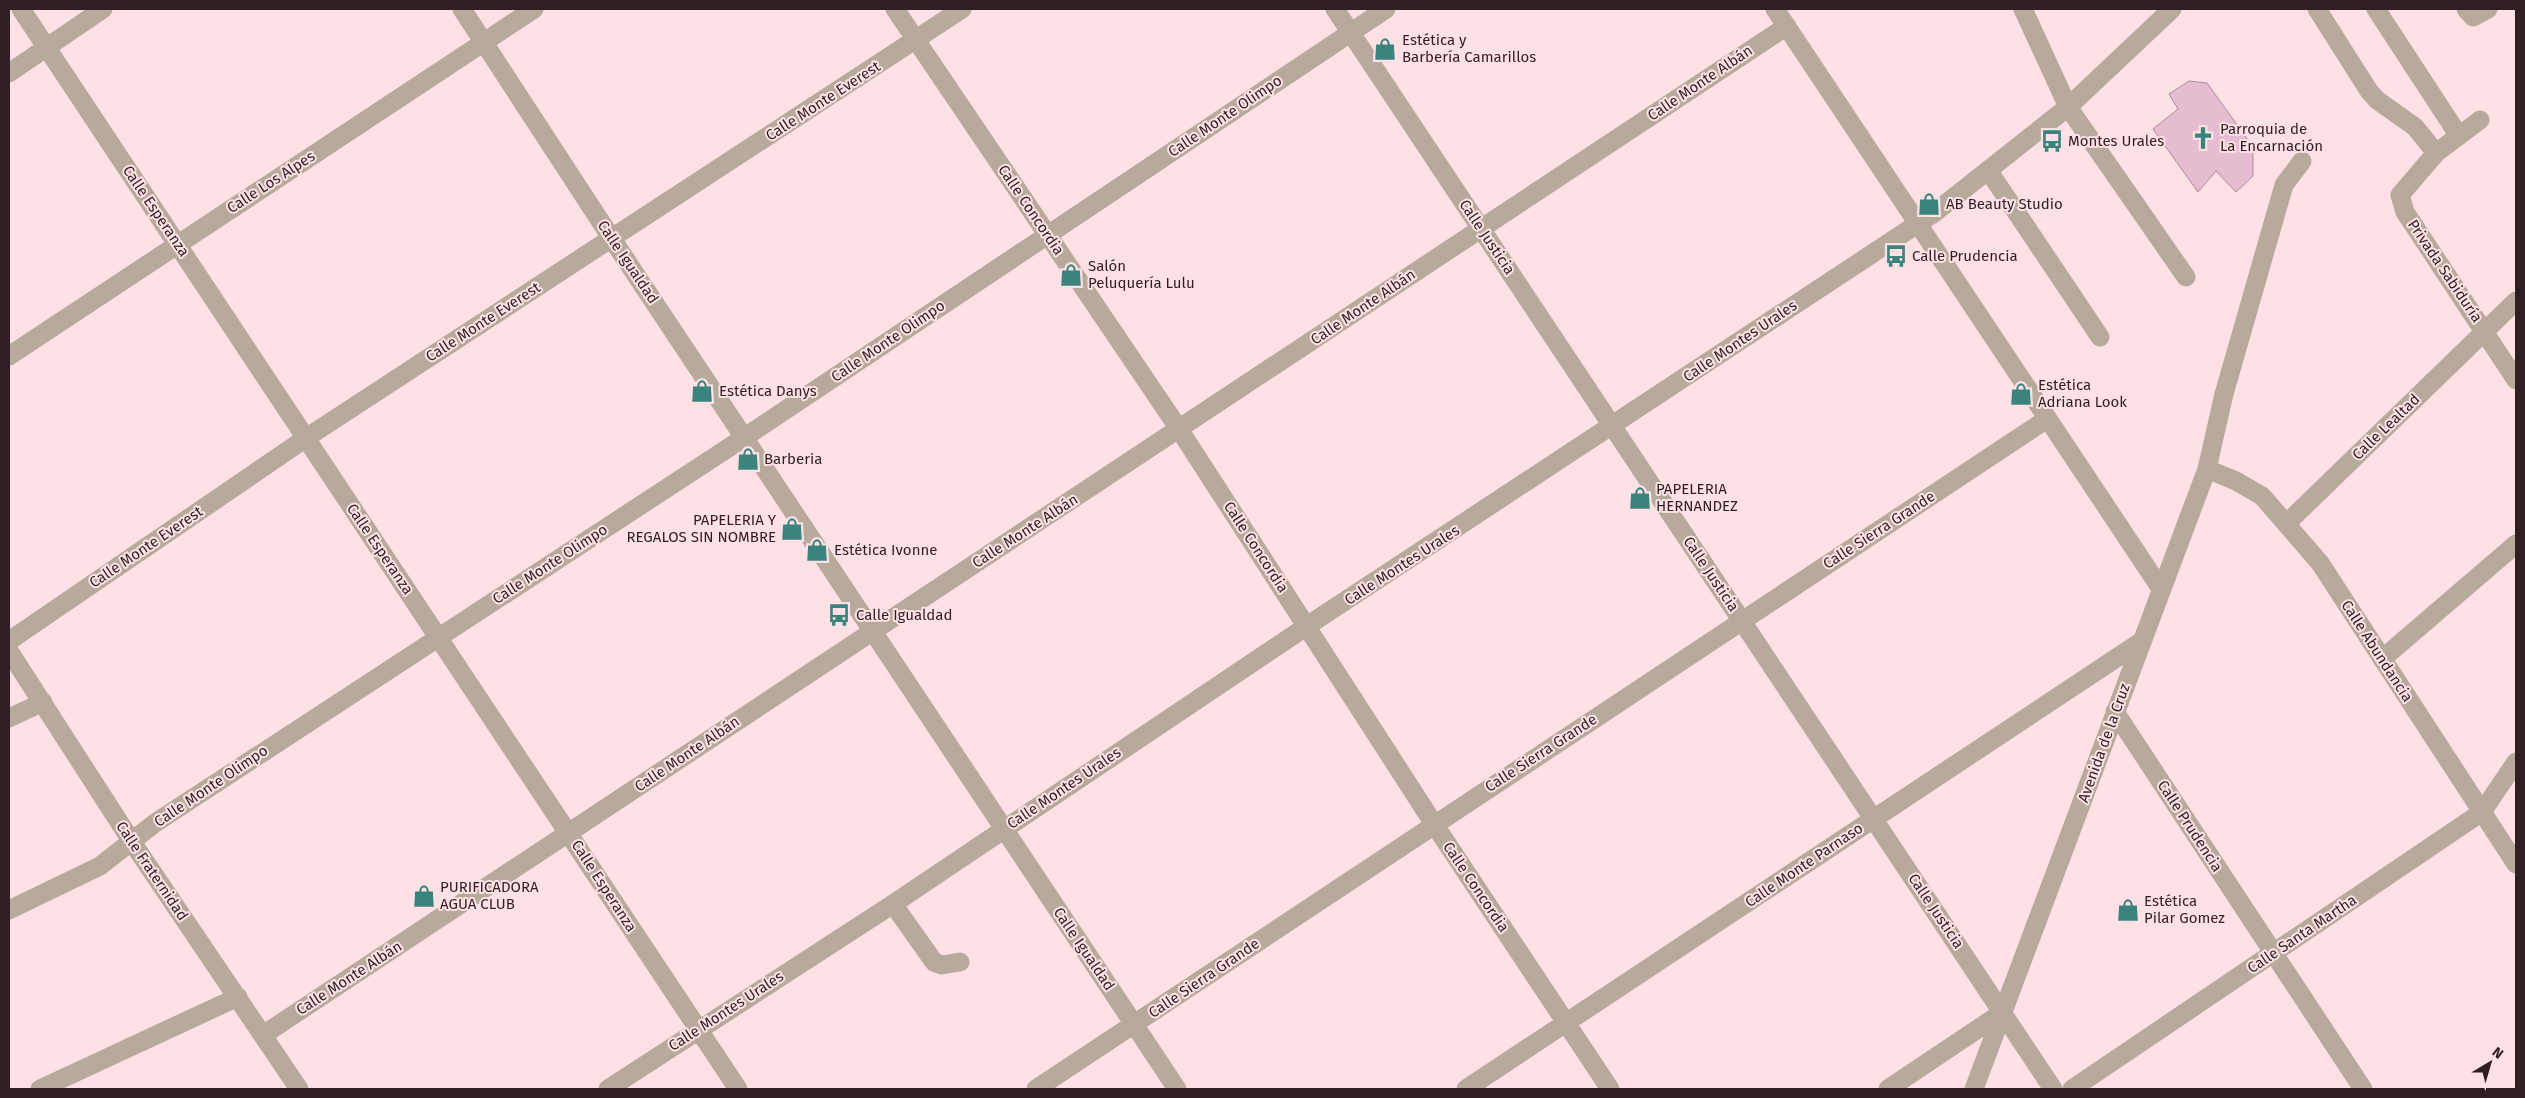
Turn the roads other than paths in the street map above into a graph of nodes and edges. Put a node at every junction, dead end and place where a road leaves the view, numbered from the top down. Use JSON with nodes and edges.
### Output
{"nodes":[{"id":1,"x":21,"y":9,"type":"edge"},
{"id":2,"x":103,"y":9,"type":"edge"},
{"id":3,"x":462,"y":9,"type":"edge"},
{"id":4,"x":534,"y":9,"type":"edge"},
{"id":5,"x":895,"y":9,"type":"edge"},
{"id":6,"x":962,"y":9,"type":"edge"},
{"id":7,"x":1335,"y":9,"type":"edge"},
{"id":8,"x":1386,"y":9,"type":"edge"},
{"id":9,"x":1775,"y":9,"type":"edge"},
{"id":10,"x":2023,"y":9,"type":"edge"},
{"id":11,"x":2172,"y":9,"type":"edge"},
{"id":12,"x":2376,"y":9,"type":"edge"},
{"id":13,"x":2466,"y":9,"type":"edge"},
{"id":14,"x":2488,"y":9,"type":"edge"},
{"id":15,"x":2321,"y":10,"type":"edge"},
{"id":16,"x":1787,"y":26,"type":"junction"},
{"id":17,"x":1351,"y":32,"type":"junction"},
{"id":18,"x":915,"y":40,"type":"junction"},
{"id":19,"x":484,"y":42,"type":"junction"},
{"id":20,"x":46,"y":48,"type":"junction"},
{"id":21,"x":9,"y":73,"type":"edge"},
{"id":22,"x":2068,"y":107,"type":"junction"},
{"id":23,"x":2480,"y":120,"type":"dead end"},
{"id":24,"x":2459,"y":136,"type":"junction"},
{"id":25,"x":2436,"y":153,"type":"junction"},
{"id":26,"x":2302,"y":162,"type":"dead end"},
{"id":27,"x":1988,"y":170,"type":"junction"},
{"id":28,"x":1916,"y":224,"type":"junction"},
{"id":29,"x":1481,"y":228,"type":"junction"},
{"id":30,"x":1047,"y":234,"type":"junction"},
{"id":31,"x":612,"y":239,"type":"junction"},
{"id":32,"x":178,"y":244,"type":"junction"},
{"id":33,"x":2186,"y":277,"type":"dead end"},
{"id":34,"x":2516,"y":301,"type":"edge"},
{"id":35,"x":2486,"y":331,"type":"junction"},
{"id":36,"x":2100,"y":337,"type":"dead end"},
{"id":37,"x":9,"y":356,"type":"edge"},
{"id":38,"x":2516,"y":380,"type":"edge"},
{"id":39,"x":2046,"y":420,"type":"junction"},
{"id":40,"x":1613,"y":426,"type":"junction"},
{"id":41,"x":1179,"y":429,"type":"junction"},
{"id":42,"x":745,"y":437,"type":"junction"},
{"id":43,"x":306,"y":438,"type":"junction"},
{"id":44,"x":2207,"y":469,"type":"junction"},
{"id":45,"x":2287,"y":523,"type":"junction"},
{"id":46,"x":2516,"y":544,"type":"edge"},
{"id":47,"x":2161,"y":589,"type":"junction"},
{"id":48,"x":1742,"y":620,"type":"junction"},
{"id":49,"x":1307,"y":626,"type":"junction"},
{"id":50,"x":872,"y":632,"type":"junction"},
{"id":51,"x":438,"y":636,"type":"junction"},
{"id":52,"x":9,"y":641,"type":"edge"},
{"id":53,"x":2142,"y":641,"type":"junction"},
{"id":54,"x":9,"y":651,"type":"edge"},
{"id":55,"x":2382,"y":659,"type":"junction"},
{"id":56,"x":43,"y":702,"type":"junction"},
{"id":57,"x":2115,"y":712,"type":"junction"},
{"id":58,"x":9,"y":718,"type":"edge"},
{"id":59,"x":2516,"y":762,"type":"edge"},
{"id":60,"x":2482,"y":812,"type":"junction"},
{"id":61,"x":1874,"y":818,"type":"junction"},
{"id":62,"x":1434,"y":824,"type":"junction"},
{"id":63,"x":1004,"y":828,"type":"junction"},
{"id":64,"x":568,"y":832,"type":"junction"},
{"id":65,"x":132,"y":842,"type":"junction"},
{"id":66,"x":2516,"y":864,"type":"edge"},
{"id":67,"x":893,"y":904,"type":"junction"},
{"id":68,"x":9,"y":910,"type":"edge"},
{"id":69,"x":2274,"y":953,"type":"junction"},
{"id":70,"x":960,"y":962,"type":"dead end"},
{"id":71,"x":238,"y":997,"type":"junction"},
{"id":72,"x":2004,"y":1012,"type":"junction"},
{"id":73,"x":1566,"y":1023,"type":"junction"},
{"id":74,"x":1135,"y":1025,"type":"junction"},
{"id":75,"x":698,"y":1029,"type":"junction"},
{"id":76,"x":263,"y":1035,"type":"junction"},
{"id":77,"x":40,"y":1089,"type":"edge"},
{"id":78,"x":299,"y":1089,"type":"edge"},
{"id":79,"x":608,"y":1089,"type":"edge"},
{"id":80,"x":738,"y":1089,"type":"edge"},
{"id":81,"x":1036,"y":1089,"type":"edge"},
{"id":82,"x":1177,"y":1089,"type":"edge"},
{"id":83,"x":1466,"y":1089,"type":"edge"},
{"id":84,"x":1610,"y":1089,"type":"edge"},
{"id":85,"x":1888,"y":1089,"type":"edge"},
{"id":86,"x":1974,"y":1089,"type":"edge"},
{"id":87,"x":2053,"y":1089,"type":"edge"},
{"id":88,"x":2072,"y":1089,"type":"edge"},
{"id":89,"x":2363,"y":1089,"type":"edge"}],
"edges":[{"from":1,"to":20,"type":"street","name":"Calle Esperanza"},
{"from":2,"to":20,"type":"street"},
{"from":3,"to":19,"type":"street","name":"Calle Igualdad"},
{"from":4,"to":19,"type":"street","name":"Calle Los Alpes"},
{"from":5,"to":18,"type":"street","name":"Calle Concordia"},
{"from":6,"to":18,"type":"street","name":"Calle Monte Everest"},
{"from":7,"to":17,"type":"street","name":"Calle Justicia"},
{"from":8,"to":17,"type":"street","name":"Calle Monte Olimpo"},
{"from":9,"to":16,"type":"street"},
{"from":10,"to":22,"type":"street"},
{"from":11,"to":22,"type":"street","name":"Calle Montes Urales"},
{"from":12,"to":24,"type":"street"},
{"from":13,"to":14,"type":"street"},
{"from":15,"to":25,"type":"street"},
{"from":16,"to":28,"type":"street"},
{"from":16,"to":29,"type":"street","name":"Calle Monte Albán"},
{"from":17,"to":29,"type":"street","name":"Calle Justicia"},
{"from":17,"to":30,"type":"street","name":"Calle Monte Olimpo"},
{"from":18,"to":30,"type":"street","name":"Calle Concordia"},
{"from":18,"to":31,"type":"street","name":"Calle Monte Everest"},
{"from":19,"to":31,"type":"street","name":"Calle Igualdad"},
{"from":19,"to":32,"type":"street","name":"Calle Los Alpes"},
{"from":20,"to":21,"type":"street"},
{"from":20,"to":32,"type":"street","name":"Calle Esperanza"},
{"from":22,"to":27,"type":"street","name":"Calle Montes Urales"},
{"from":22,"to":33,"type":"street"},
{"from":23,"to":24,"type":"street"},
{"from":24,"to":25,"type":"street"},
{"from":25,"to":35,"type":"street","name":"Privada Sabiduría"},
{"from":26,"to":44,"type":"street","name":"Avenida de la Cruz"},
{"from":27,"to":28,"type":"street","name":"Calle Montes Urales"},
{"from":27,"to":36,"type":"street"},
{"from":28,"to":39,"type":"street"},
{"from":28,"to":40,"type":"street","name":"Calle Montes Urales"},
{"from":29,"to":40,"type":"street","name":"Calle Justicia"},
{"from":29,"to":41,"type":"street","name":"Calle Monte Albán"},
{"from":30,"to":41,"type":"street","name":"Calle Concordia"},
{"from":30,"to":42,"type":"street","name":"Calle Monte Olimpo"},
{"from":31,"to":42,"type":"street","name":"Calle Igualdad"},
{"from":31,"to":43,"type":"street","name":"Calle Monte Everest"},
{"from":32,"to":37,"type":"street","name":"Calle Los Alpes"},
{"from":32,"to":43,"type":"street","name":"Calle Esperanza"},
{"from":34,"to":35,"type":"street","name":"Calle Lealtad"},
{"from":35,"to":38,"type":"street","name":"Privada Sabiduría"},
{"from":35,"to":45,"type":"street","name":"Calle Lealtad"},
{"from":39,"to":47,"type":"street"},
{"from":39,"to":48,"type":"street","name":"Calle Sierra Grande"},
{"from":40,"to":48,"type":"street","name":"Calle Justicia"},
{"from":40,"to":49,"type":"street","name":"Calle Montes Urales"},
{"from":41,"to":49,"type":"street","name":"Calle Concordia"},
{"from":41,"to":50,"type":"street","name":"Calle Monte Albán"},
{"from":42,"to":50,"type":"street","name":"Calle Igualdad"},
{"from":42,"to":51,"type":"street","name":"Calle Monte Olimpo"},
{"from":43,"to":51,"type":"street","name":"Calle Esperanza"},
{"from":43,"to":52,"type":"street","name":"Calle Monte Everest"},
{"from":44,"to":45,"type":"street","name":"Calle Abundancia"},
{"from":44,"to":47,"type":"street","name":"Avenida de la Cruz"},
{"from":45,"to":55,"type":"street","name":"Calle Abundancia"},
{"from":46,"to":55,"type":"street"},
{"from":47,"to":53,"type":"street","name":"Avenida de la Cruz"},
{"from":48,"to":61,"type":"street","name":"Calle Justicia"},
{"from":48,"to":62,"type":"street","name":"Calle Sierra Grande"},
{"from":49,"to":62,"type":"street","name":"Calle Concordia"},
{"from":49,"to":63,"type":"street","name":"Calle Montes Urales"},
{"from":50,"to":63,"type":"street","name":"Calle Igualdad"},
{"from":50,"to":64,"type":"street","name":"Calle Monte Albán"},
{"from":51,"to":64,"type":"street","name":"Calle Esperanza"},
{"from":51,"to":65,"type":"street","name":"Calle Monte Olimpo"},
{"from":53,"to":57,"type":"street","name":"Avenida de la Cruz"},
{"from":53,"to":61,"type":"street","name":"Calle Monte Parnaso"},
{"from":54,"to":56,"type":"street","name":"Calle Fraternidad"},
{"from":55,"to":60,"type":"street","name":"Calle Abundancia"},
{"from":56,"to":58,"type":"street"},
{"from":56,"to":65,"type":"street","name":"Calle Fraternidad"},
{"from":57,"to":69,"type":"street","name":"Calle Prudencia"},
{"from":57,"to":72,"type":"street","name":"Avenida de la Cruz"},
{"from":59,"to":60,"type":"street","name":"Calle Santa Martha"},
{"from":60,"to":66,"type":"street","name":"Calle Abundancia"},
{"from":60,"to":69,"type":"street","name":"Calle Santa Martha"},
{"from":61,"to":72,"type":"street","name":"Calle Justicia"},
{"from":61,"to":73,"type":"street","name":"Calle Monte Parnaso"},
{"from":62,"to":73,"type":"street","name":"Calle Concordia"},
{"from":62,"to":74,"type":"street","name":"Calle Sierra Grande"},
{"from":63,"to":67,"type":"street","name":"Calle Montes Urales"},
{"from":63,"to":74,"type":"street","name":"Calle Igualdad"},
{"from":64,"to":75,"type":"street","name":"Calle Esperanza"},
{"from":64,"to":76,"type":"street","name":"Calle Monte Albán"},
{"from":65,"to":68,"type":"street","name":"Calle Monte Olimpo"},
{"from":65,"to":71,"type":"street","name":"Calle Fraternidad"},
{"from":67,"to":70,"type":"street"},
{"from":67,"to":75,"type":"street","name":"Calle Montes Urales"},
{"from":69,"to":88,"type":"street","name":"Calle Santa Martha"},
{"from":69,"to":89,"type":"street","name":"Calle Prudencia"},
{"from":71,"to":76,"type":"street","name":"Calle Fraternidad"},
{"from":71,"to":77,"type":"street"},
{"from":72,"to":85,"type":"street"},
{"from":72,"to":86,"type":"street","name":"Avenida de la Cruz"},
{"from":72,"to":87,"type":"street","name":"Calle Justicia"},
{"from":73,"to":83,"type":"street","name":"Calle Monte Parnaso"},
{"from":73,"to":84,"type":"street","name":"Calle Concordia"},
{"from":74,"to":81,"type":"street","name":"Calle Sierra Grande"},
{"from":74,"to":82,"type":"street","name":"Calle Igualdad"},
{"from":75,"to":79,"type":"street","name":"Calle Montes Urales"},
{"from":75,"to":80,"type":"street","name":"Calle Esperanza"},
{"from":76,"to":78,"type":"street","name":"Calle Fraternidad"}]}
